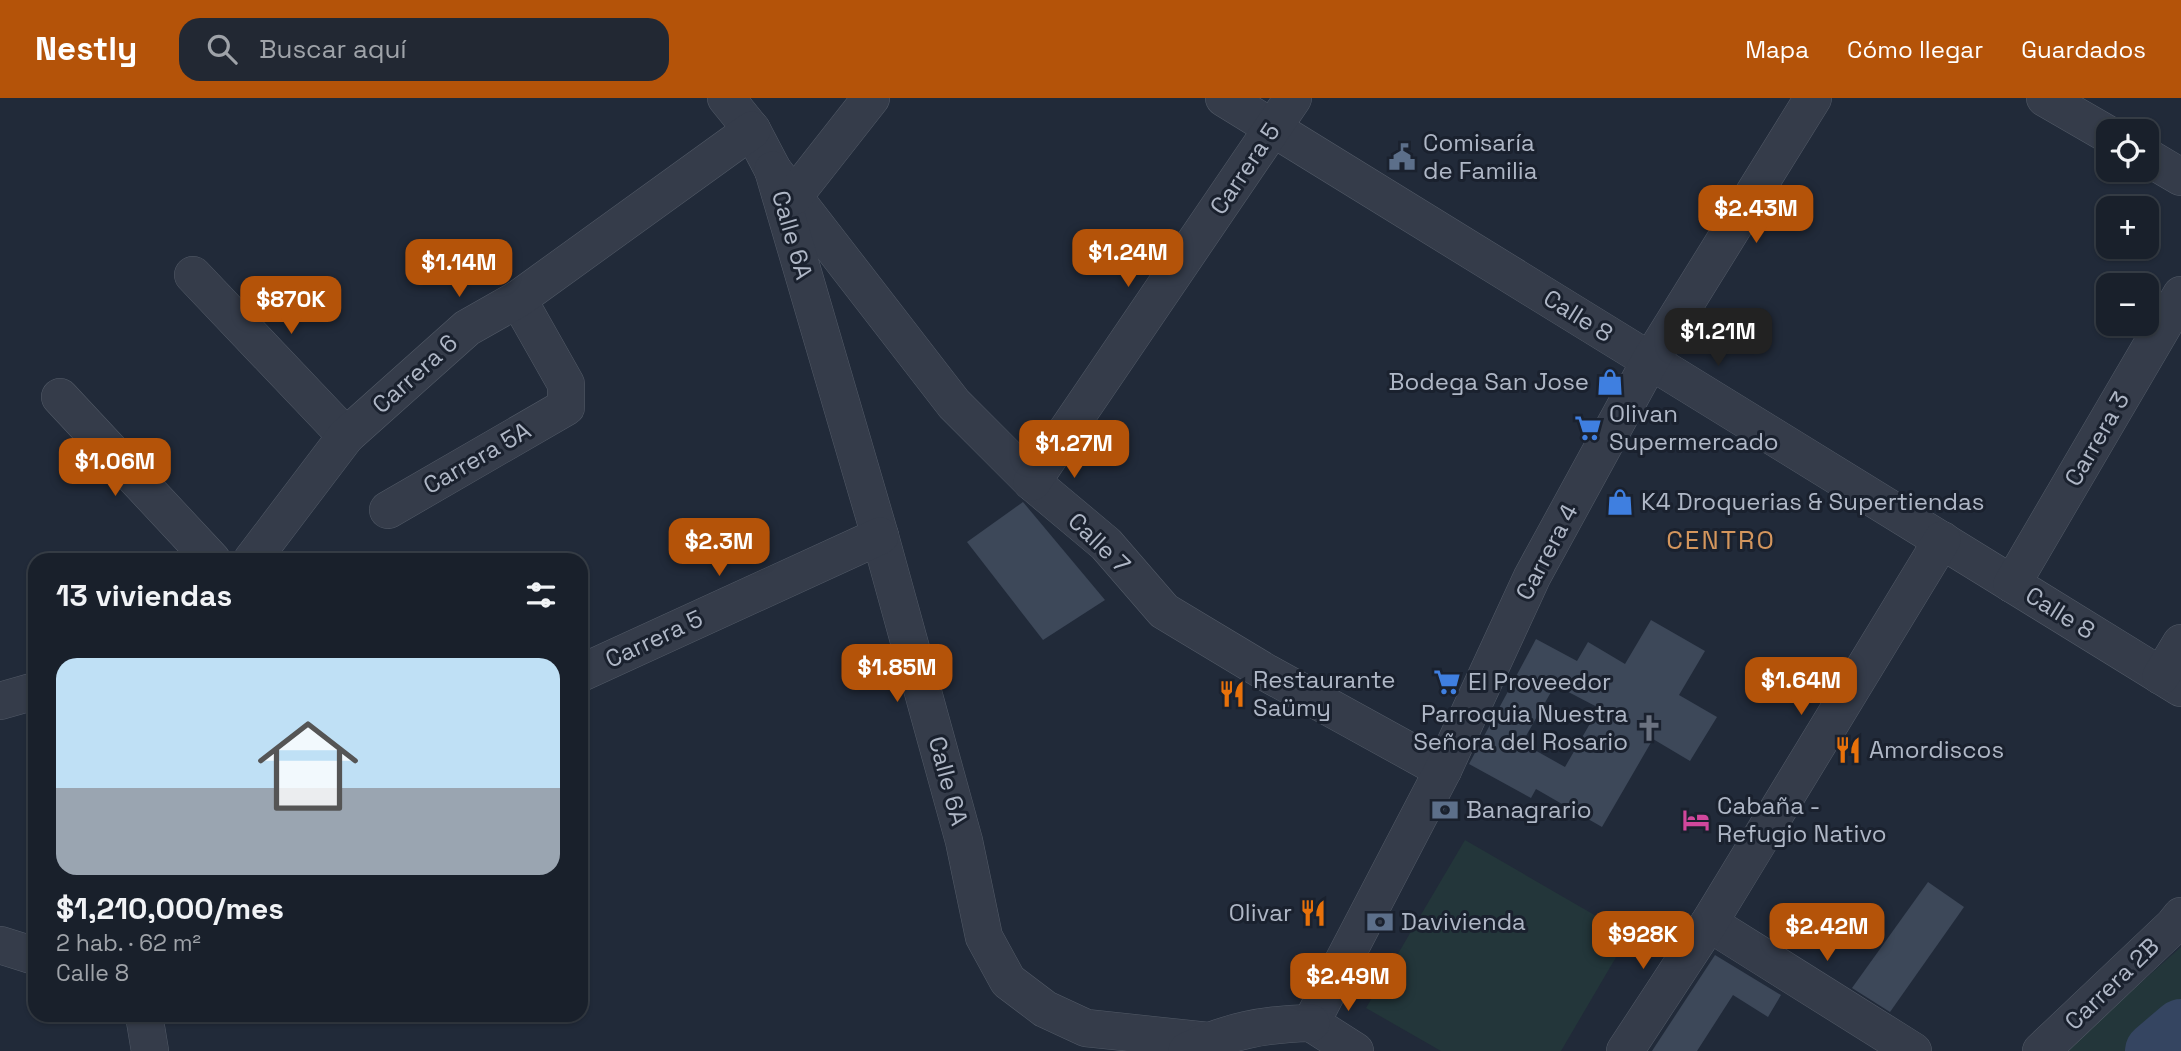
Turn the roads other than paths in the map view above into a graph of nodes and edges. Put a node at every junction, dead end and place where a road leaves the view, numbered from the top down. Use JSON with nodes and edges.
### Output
{"nodes":[{"id":1,"x":726,"y":98,"type":"edge"},
{"id":2,"x":872,"y":98,"type":"edge"},
{"id":3,"x":1224,"y":98,"type":"edge"},
{"id":4,"x":1293,"y":98,"type":"edge"},
{"id":5,"x":1813,"y":98,"type":"edge"},
{"id":6,"x":2045,"y":98,"type":"edge"},
{"id":7,"x":2096,"y":127,"type":"edge"},
{"id":8,"x":1273,"y":128,"type":"junction"},
{"id":9,"x":752,"y":130,"type":"junction"},
{"id":10,"x":2159,"y":164,"type":"edge"},
{"id":11,"x":2181,"y":177,"type":"edge"},
{"id":12,"x":784,"y":183,"type":"junction"},
{"id":13,"x":193,"y":275,"type":"dead end"},
{"id":14,"x":2181,"y":295,"type":"edge"},
{"id":15,"x":518,"y":299,"type":"junction"},
{"id":16,"x":1650,"y":361,"type":"junction"},
{"id":17,"x":60,"y":397,"type":"dead end"},
{"id":18,"x":346,"y":436,"type":"junction"},
{"id":19,"x":1032,"y":482,"type":"junction"},
{"id":20,"x":388,"y":510,"type":"dead end"},
{"id":21,"x":880,"y":536,"type":"junction"},
{"id":22,"x":1942,"y":540,"type":"junction"},
{"id":23,"x":205,"y":553,"type":"edge"},
{"id":24,"x":257,"y":553,"type":"edge"},
{"id":25,"x":2012,"y":584,"type":"junction"},
{"id":26,"x":2181,"y":643,"type":"edge"},
{"id":27,"x":588,"y":670,"type":"edge"},
{"id":28,"x":2171,"y":682,"type":"edge"},
{"id":29,"x":28,"y":693,"type":"edge"},
{"id":30,"x":0,"y":701,"type":"edge"},
{"id":31,"x":1443,"y":770,"type":"junction"},
{"id":32,"x":2181,"y":916,"type":"edge"},
{"id":33,"x":1709,"y":923,"type":"junction"},
{"id":34,"x":0,"y":945,"type":"edge"},
{"id":35,"x":28,"y":955,"type":"edge"},
{"id":36,"x":145,"y":1022,"type":"edge"},
{"id":37,"x":1311,"y":1023,"type":"junction"},
{"id":38,"x":1197,"y":1046,"type":"edge"},
{"id":39,"x":150,"y":1051,"type":"edge"},
{"id":40,"x":1355,"y":1051,"type":"edge"},
{"id":41,"x":1625,"y":1051,"type":"edge"},
{"id":42,"x":1913,"y":1051,"type":"edge"},
{"id":43,"x":2041,"y":1051,"type":"edge"}],
"edges":[{"from":1,"to":9,"type":"street"},
{"from":2,"to":12,"type":"street"},
{"from":3,"to":8,"type":"street","name":"Calle 8"},
{"from":4,"to":8,"type":"street","name":"Carrera 5"},
{"from":5,"to":16,"type":"street","name":"Carrera 4"},
{"from":6,"to":7,"type":"street"},
{"from":8,"to":16,"type":"street","name":"Calle 8"},
{"from":8,"to":19,"type":"street","name":"Carrera 5"},
{"from":9,"to":12,"type":"street","name":"Calle 7"},
{"from":9,"to":15,"type":"street","name":"Carrera 6"},
{"from":10,"to":11,"type":"street"},
{"from":12,"to":19,"type":"street","name":"Calle 7"},
{"from":12,"to":21,"type":"street","name":"Calle 6A"},
{"from":13,"to":18,"type":"street"},
{"from":14,"to":25,"type":"street","name":"Carrera 3"},
{"from":15,"to":18,"type":"street","name":"Carrera 6"},
{"from":15,"to":20,"type":"street","name":"Carrera 5A"},
{"from":16,"to":22,"type":"street","name":"Calle 8"},
{"from":16,"to":31,"type":"street","name":"Carrera 4"},
{"from":17,"to":23,"type":"street"},
{"from":18,"to":24,"type":"street","name":"Carrera 6"},
{"from":19,"to":31,"type":"street","name":"Calle 7"},
{"from":21,"to":27,"type":"street","name":"Carrera 5"},
{"from":21,"to":38,"type":"street","name":"Calle 6A"},
{"from":22,"to":25,"type":"street","name":"Calle 8"},
{"from":22,"to":33,"type":"street"},
{"from":25,"to":28,"type":"street","name":"Calle 8"},
{"from":26,"to":28,"type":"street"},
{"from":29,"to":30,"type":"street"},
{"from":31,"to":37,"type":"street","name":"Carrera 4"},
{"from":32,"to":43,"type":"street","name":"Carrera 2B"},
{"from":33,"to":41,"type":"street"},
{"from":33,"to":42,"type":"street"},
{"from":34,"to":35,"type":"street"},
{"from":36,"to":39,"type":"street"},
{"from":37,"to":38,"type":"street"},
{"from":37,"to":40,"type":"street"}]}
